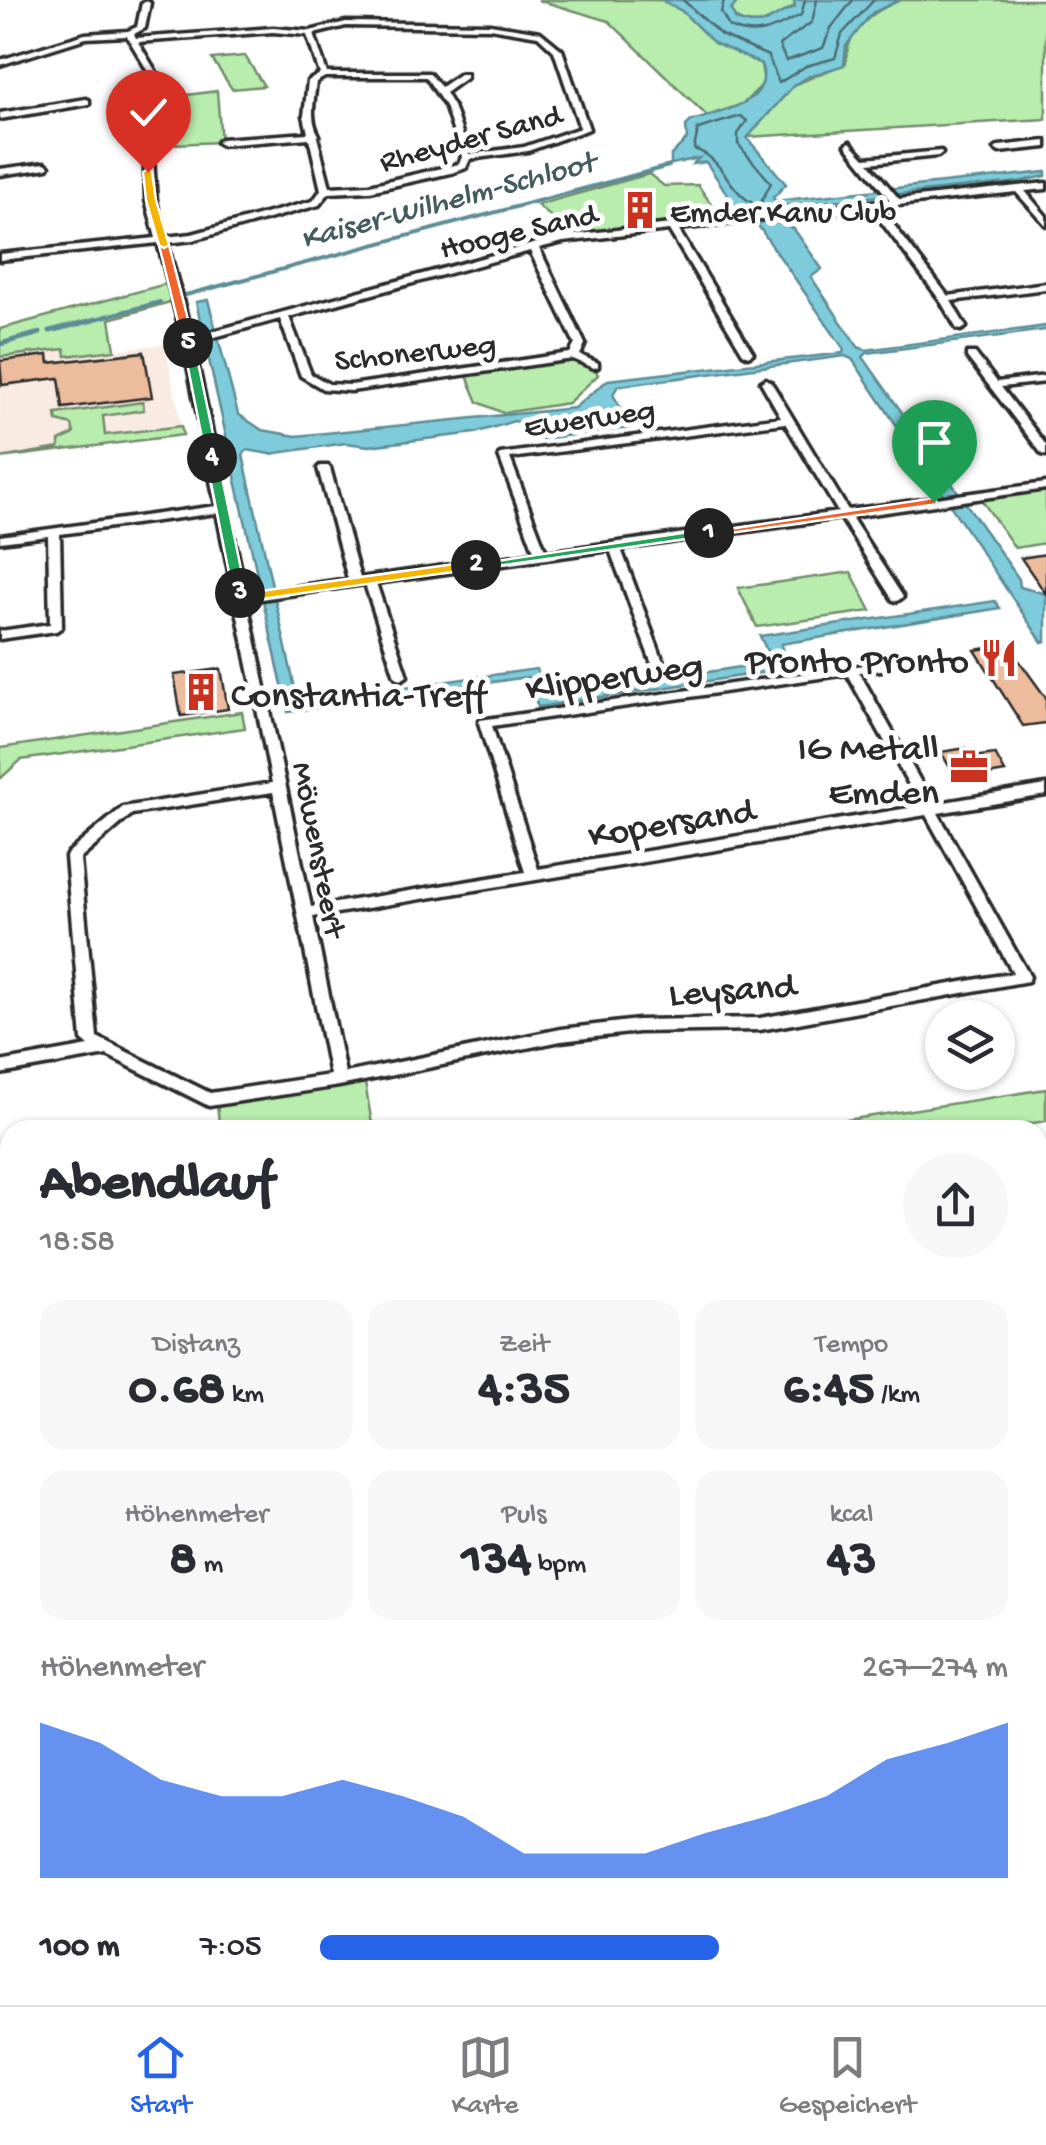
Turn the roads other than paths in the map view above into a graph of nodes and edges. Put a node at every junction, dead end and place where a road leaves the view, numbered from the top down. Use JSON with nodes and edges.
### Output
{"nodes":[{"id":1,"x":146,"y":2,"type":"dead end"},
{"id":2,"x":310,"y":33,"type":"junction"},
{"id":3,"x":133,"y":36,"type":"junction"},
{"id":4,"x":0,"y":63,"type":"edge"},
{"id":5,"x":324,"y":74,"type":"junction"},
{"id":6,"x":463,"y":76,"type":"dead end"},
{"id":7,"x":440,"y":92,"type":"junction"},
{"id":8,"x":86,"y":102,"type":"dead end"},
{"id":9,"x":0,"y":116,"type":"edge"},
{"id":10,"x":315,"y":135,"type":"junction"},
{"id":11,"x":221,"y":142,"type":"dead end"},
{"id":12,"x":850,"y":144,"type":"dead end"},
{"id":13,"x":1044,"y":147,"type":"edge"},
{"id":14,"x":999,"y":149,"type":"dead end"},
{"id":15,"x":938,"y":153,"type":"dead end"},
{"id":16,"x":466,"y":157,"type":"junction"},
{"id":17,"x":863,"y":160,"type":"junction"},
{"id":18,"x":45,"y":166,"type":"dead end"},
{"id":19,"x":0,"y":172,"type":"edge"},
{"id":20,"x":1046,"y":186,"type":"edge"},
{"id":21,"x":1018,"y":189,"type":"junction"},
{"id":22,"x":326,"y":190,"type":"junction"},
{"id":23,"x":894,"y":198,"type":"junction"},
{"id":24,"x":874,"y":205,"type":"junction"},
{"id":25,"x":1046,"y":222,"type":"edge"},
{"id":26,"x":672,"y":227,"type":"junction"},
{"id":27,"x":163,"y":240,"type":"junction"},
{"id":28,"x":533,"y":246,"type":"junction"},
{"id":29,"x":0,"y":257,"type":"edge"},
{"id":30,"x":1046,"y":286,"type":"edge"},
{"id":31,"x":944,"y":299,"type":"junction"},
{"id":32,"x":284,"y":317,"type":"junction"},
{"id":33,"x":961,"y":328,"type":"dead end"},
{"id":34,"x":194,"y":340,"type":"junction"},
{"id":35,"x":748,"y":353,"type":"dead end"},
{"id":36,"x":970,"y":354,"type":"dead end"},
{"id":37,"x":574,"y":356,"type":"junction"},
{"id":38,"x":594,"y":365,"type":"dead end"},
{"id":39,"x":1046,"y":379,"type":"edge"},
{"id":40,"x":766,"y":382,"type":"dead end"},
{"id":41,"x":995,"y":385,"type":"junction"},
{"id":42,"x":788,"y":419,"type":"junction"},
{"id":43,"x":1046,"y":452,"type":"edge"},
{"id":44,"x":324,"y":468,"type":"dead end"},
{"id":45,"x":1046,"y":486,"type":"edge"},
{"id":46,"x":222,"y":509,"type":"junction"},
{"id":47,"x":845,"y":514,"type":"junction"},
{"id":48,"x":54,"y":533,"type":"junction"},
{"id":49,"x":0,"y":539,"type":"edge"},
{"id":50,"x":614,"y":546,"type":"junction"},
{"id":51,"x":542,"y":556,"type":"junction"},
{"id":52,"x":362,"y":581,"type":"junction"},
{"id":53,"x":897,"y":597,"type":"dead end"},
{"id":54,"x":240,"y":598,"type":"junction"},
{"id":55,"x":0,"y":635,"type":"edge"},
{"id":56,"x":660,"y":667,"type":"dead end"},
{"id":57,"x":878,"y":667,"type":"dead end"},
{"id":58,"x":851,"y":669,"type":"junction"},
{"id":59,"x":401,"y":676,"type":"dead end"},
{"id":60,"x":280,"y":786,"type":"junction"},
{"id":61,"x":1046,"y":790,"type":"edge"},
{"id":62,"x":930,"y":809,"type":"junction"},
{"id":63,"x":533,"y":875,"type":"junction"},
{"id":64,"x":306,"y":913,"type":"junction"},
{"id":65,"x":108,"y":1049,"type":"junction"},
{"id":66,"x":0,"y":1068,"type":"edge"},
{"id":67,"x":339,"y":1080,"type":"junction"}],
"edges":[{"from":1,"to":3,"type":"street"},
{"from":2,"to":3,"type":"street","name":"Rheyder Sand"},
{"from":2,"to":5,"type":"street"},
{"from":2,"to":16,"type":"street","name":"Rheyder Sand"},
{"from":3,"to":4,"type":"street","name":"Rheyder Sand"},
{"from":3,"to":27,"type":"street","name":"Möwensteert"},
{"from":5,"to":7,"type":"street"},
{"from":5,"to":10,"type":"street"},
{"from":6,"to":7,"type":"street"},
{"from":7,"to":16,"type":"street"},
{"from":8,"to":9,"type":"street"},
{"from":10,"to":11,"type":"street"},
{"from":10,"to":22,"type":"street"},
{"from":12,"to":17,"type":"street"},
{"from":13,"to":14,"type":"street"},
{"from":15,"to":17,"type":"street"},
{"from":16,"to":22,"type":"street","name":"Rheyder Sand"},
{"from":17,"to":23,"type":"street"},
{"from":18,"to":19,"type":"street"},
{"from":20,"to":21,"type":"street","name":"Hooge Sand"},
{"from":21,"to":23,"type":"street","name":"Hooge Sand"},
{"from":21,"to":25,"type":"street"},
{"from":22,"to":27,"type":"street","name":"Rheyder Sand"},
{"from":23,"to":24,"type":"street","name":"Hooge Sand"},
{"from":24,"to":26,"type":"street","name":"Hooge Sand"},
{"from":24,"to":31,"type":"street"},
{"from":26,"to":28,"type":"street","name":"Hooge Sand"},
{"from":26,"to":35,"type":"street"},
{"from":27,"to":29,"type":"street","name":"Rheyder Sand"},
{"from":27,"to":34,"type":"street","name":"Möwensteert"},
{"from":28,"to":32,"type":"street","name":"Hooge Sand"},
{"from":28,"to":37,"type":"street"},
{"from":30,"to":31,"type":"street"},
{"from":31,"to":33,"type":"street"},
{"from":32,"to":34,"type":"street","name":"Hooge Sand"},
{"from":32,"to":37,"type":"street","name":"Schonerweg"},
{"from":34,"to":46,"type":"street","name":"Möwensteert"},
{"from":36,"to":41,"type":"street"},
{"from":37,"to":38,"type":"street"},
{"from":39,"to":41,"type":"street"},
{"from":40,"to":42,"type":"street"},
{"from":41,"to":43,"type":"street"},
{"from":42,"to":47,"type":"street"},
{"from":42,"to":51,"type":"street","name":"Ewerweg"},
{"from":44,"to":52,"type":"street"},
{"from":45,"to":47,"type":"street"},
{"from":46,"to":48,"type":"street"},
{"from":46,"to":54,"type":"street","name":"Möwensteert"},
{"from":47,"to":50,"type":"street"},
{"from":47,"to":53,"type":"street"},
{"from":48,"to":49,"type":"street"},
{"from":48,"to":55,"type":"street"},
{"from":50,"to":51,"type":"street"},
{"from":50,"to":56,"type":"street"},
{"from":51,"to":52,"type":"street"},
{"from":52,"to":54,"type":"street"},
{"from":52,"to":59,"type":"street"},
{"from":54,"to":60,"type":"street","name":"Möwensteert"},
{"from":57,"to":58,"type":"street","name":"Klipperweg"},
{"from":58,"to":62,"type":"street"},
{"from":58,"to":63,"type":"street","name":"Klipperweg"},
{"from":60,"to":64,"type":"street","name":"Möwensteert"},
{"from":60,"to":65,"type":"street"},
{"from":61,"to":62,"type":"street","name":"Kopersand"},
{"from":62,"to":63,"type":"street","name":"Kopersand"},
{"from":62,"to":67,"type":"street","name":"Leysand"},
{"from":63,"to":64,"type":"street","name":"Kopersand"},
{"from":64,"to":67,"type":"street","name":"Möwensteert"},
{"from":65,"to":66,"type":"street"},
{"from":65,"to":67,"type":"street","name":"Leysand"}]}
